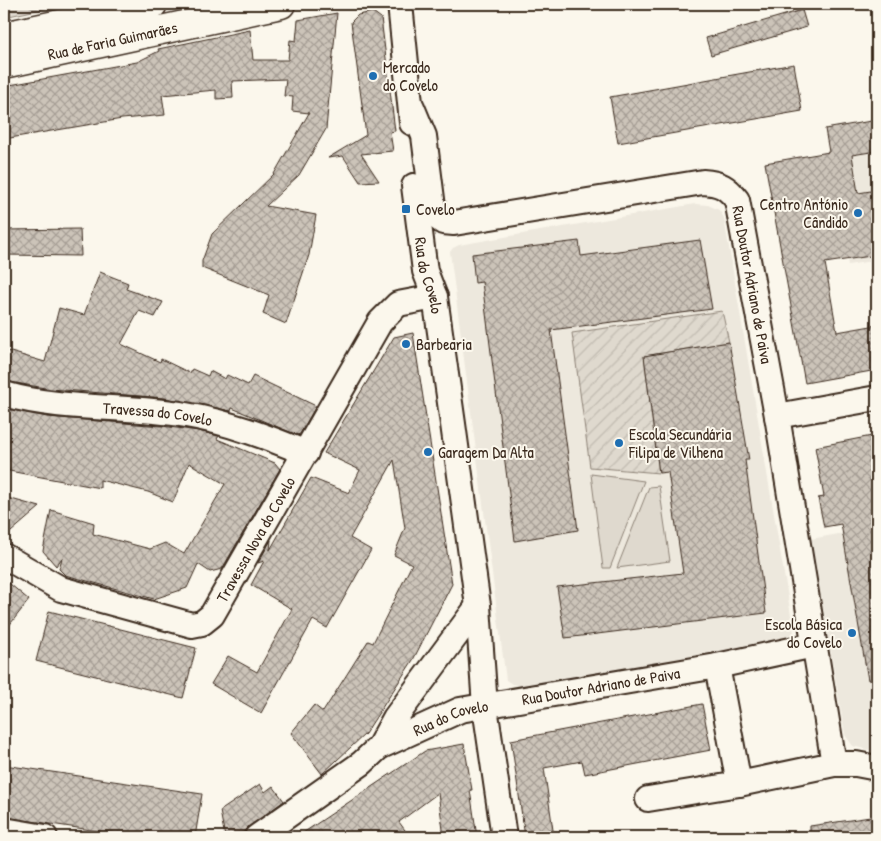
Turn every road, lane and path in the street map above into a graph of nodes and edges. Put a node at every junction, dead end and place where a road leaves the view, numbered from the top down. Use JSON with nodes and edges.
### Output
{"nodes":[{"id":1,"x":153,"y":4,"type":"edge"},
{"id":2,"x":281,"y":4,"type":"edge"},
{"id":3,"x":400,"y":4,"type":"edge"},
{"id":4,"x":4,"y":36,"type":"edge"},
{"id":5,"x":4,"y":64,"type":"edge"},
{"id":6,"x":412,"y":107,"type":"junction"},
{"id":7,"x":435,"y":297,"type":"junction"},
{"id":8,"x":4,"y":394,"type":"edge"},
{"id":9,"x":877,"y":398,"type":"edge"},
{"id":10,"x":777,"y":416,"type":"junction"},
{"id":11,"x":306,"y":452,"type":"junction"},
{"id":12,"x":4,"y":556,"type":"edge"},
{"id":13,"x":478,"y":606,"type":"junction"},
{"id":14,"x":814,"y":644,"type":"junction"},
{"id":15,"x":717,"y":666,"type":"junction"},
{"id":16,"x":485,"y":707,"type":"junction"},
{"id":17,"x":379,"y":747,"type":"junction"},
{"id":18,"x":834,"y":764,"type":"junction"},
{"id":19,"x":877,"y":768,"type":"edge"},
{"id":20,"x":739,"y":784,"type":"junction"},
{"id":21,"x":648,"y":799,"type":"dead end"},
{"id":22,"x":4,"y":830,"type":"edge"},
{"id":23,"x":45,"y":837,"type":"edge"},
{"id":24,"x":257,"y":837,"type":"edge"},
{"id":25,"x":504,"y":837,"type":"edge"}],
"edges":[{"from":1,"to":4,"type":"main road","name":"Rua de Faria Guimarães"},
{"from":2,"to":5,"type":"main road","name":"Rua de Faria Guimarães"},
{"from":3,"to":6,"type":"street","name":"Rua do Covelo"},
{"from":6,"to":7,"type":"street","name":"Rua do Covelo"},
{"from":6,"to":10,"type":"street","name":"Rua Doutor Adriano de Paiva"},
{"from":7,"to":11,"type":"street","name":"Travessa Nova do Covelo"},
{"from":7,"to":13,"type":"street","name":"Rua do Covelo"},
{"from":8,"to":11,"type":"street","name":"Travessa do Covelo"},
{"from":9,"to":10,"type":"street"},
{"from":10,"to":14,"type":"street","name":"Rua Doutor Adriano de Paiva"},
{"from":11,"to":12,"type":"street","name":"Travessa Nova do Covelo"},
{"from":13,"to":16,"type":"street","name":"Rua do Covelo"},
{"from":13,"to":17,"type":"street","name":"Rua do Covelo"},
{"from":14,"to":15,"type":"street","name":"Rua Doutor Adriano de Paiva"},
{"from":14,"to":18,"type":"street","name":"Rua Doutor Adriano de Paiva"},
{"from":15,"to":16,"type":"street","name":"Rua Doutor Adriano de Paiva"},
{"from":15,"to":20,"type":"street"},
{"from":16,"to":17,"type":"street","name":"Rua do Covelo"},
{"from":16,"to":25,"type":"street"},
{"from":17,"to":24,"type":"street","name":"Rua do Covelo"},
{"from":18,"to":19,"type":"street"},
{"from":18,"to":20,"type":"street"},
{"from":20,"to":21,"type":"street"},
{"from":22,"to":23,"type":"street"}]}
